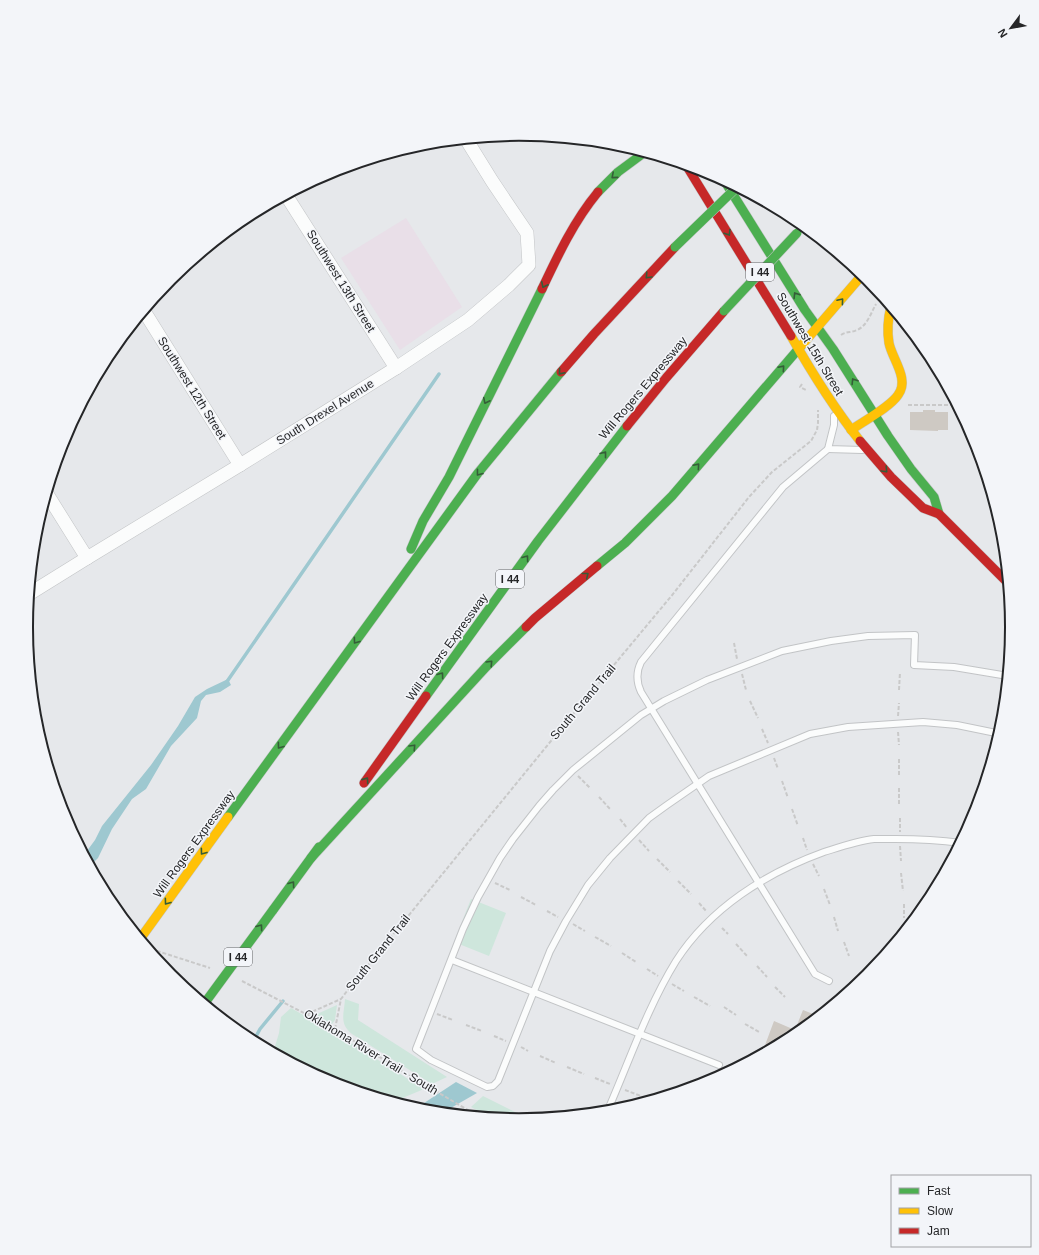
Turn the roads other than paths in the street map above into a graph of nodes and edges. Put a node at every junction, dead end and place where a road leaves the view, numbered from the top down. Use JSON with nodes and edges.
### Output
{"nodes":[{"id":1,"x":469,"y":144,"type":"edge"},
{"id":2,"x":635,"y":155,"type":"edge"},
{"id":3,"x":639,"y":156,"type":"edge"},
{"id":4,"x":630,"y":162,"type":"junction"},
{"id":5,"x":691,"y":172,"type":"edge"},
{"id":6,"x":729,"y":188,"type":"edge"},
{"id":7,"x":734,"y":190,"type":"edge"},
{"id":8,"x":289,"y":199,"type":"edge"},
{"id":9,"x":800,"y":230,"type":"edge"},
{"id":10,"x":860,"y":279,"type":"edge"},
{"id":11,"x":890,"y":313,"type":"edge"},
{"id":12,"x":147,"y":316,"type":"edge"},
{"id":13,"x":818,"y":328,"type":"junction"},
{"id":14,"x":799,"y":349,"type":"junction"},
{"id":15,"x":396,"y":368,"type":"junction"},
{"id":16,"x":832,"y":404,"type":"junction"},
{"id":17,"x":874,"y":414,"type":"junction"},
{"id":18,"x":851,"y":430,"type":"junction"},
{"id":19,"x":828,"y":449,"type":"junction"},
{"id":20,"x":868,"y":450,"type":"junction"},
{"id":21,"x":240,"y":465,"type":"junction"},
{"id":22,"x":51,"y":500,"type":"edge"},
{"id":23,"x":939,"y":514,"type":"junction"},
{"id":24,"x":87,"y":558,"type":"junction"},
{"id":25,"x":1003,"y":578,"type":"edge"},
{"id":26,"x":35,"y":591,"type":"edge"},
{"id":27,"x":389,"y":595,"type":"junction"},
{"id":28,"x":1003,"y":675,"type":"edge"},
{"id":29,"x":651,"y":709,"type":"junction"},
{"id":30,"x":994,"y":733,"type":"edge"},
{"id":31,"x":698,"y":784,"type":"junction"},
{"id":32,"x":956,"y":842,"type":"edge"},
{"id":33,"x":311,"y":858,"type":"junction"},
{"id":34,"x":759,"y":883,"type":"junction"},
{"id":35,"x":143,"y":935,"type":"edge"},
{"id":36,"x":452,"y":960,"type":"junction"},
{"id":37,"x":829,"y":981,"type":"dead end"},
{"id":38,"x":534,"y":992,"type":"junction"},
{"id":39,"x":207,"y":1000,"type":"edge"},
{"id":40,"x":640,"y":1034,"type":"junction"},
{"id":41,"x":719,"y":1065,"type":"dead end"},
{"id":42,"x":610,"y":1106,"type":"edge"}],
"edges":[{"from":1,"to":15,"type":"street","name":"South Drexel Avenue"},
{"from":2,"to":4,"type":"main road"},
{"from":3,"to":4,"type":"main road"},
{"from":4,"to":27,"type":"main road","one_way":true},
{"from":5,"to":14,"type":"main road","name":"Southwest 15th Street","one_way":true},
{"from":13,"to":6,"type":"main road","name":"Southwest 15th Street","one_way":true},
{"from":7,"to":27,"type":"main road","name":"Will Rogers Expressway","one_way":true,"bridge":true},
{"from":8,"to":15,"type":"street","name":"Southwest 13th Street"},
{"from":33,"to":9,"type":"main road","name":"Will Rogers Expressway","number":"I 44","one_way":true,"bridge":true},
{"from":13,"to":10,"type":"main road","one_way":true},
{"from":11,"to":17,"type":"main road"},
{"from":12,"to":21,"type":"street","name":"Southwest 12th Street"},
{"from":13,"to":14,"type":"main road"},
{"from":17,"to":13,"type":"main road","name":"Southwest 15th Street","one_way":true},
{"from":14,"to":16,"type":"main road","name":"Southwest 15th Street"},
{"from":33,"to":14,"type":"main road","one_way":true},
{"from":15,"to":21,"type":"street","name":"South Drexel Avenue"},
{"from":16,"to":18,"type":"main road","name":"Southwest 15th Street"},
{"from":16,"to":19,"type":"lane"},
{"from":17,"to":18,"type":"main road"},
{"from":17,"to":23,"type":"main road","name":"Southwest 15th Street"},
{"from":18,"to":20,"type":"main road","name":"Southwest 15th Street"},
{"from":19,"to":20,"type":"lane"},
{"from":19,"to":29,"type":"lane"},
{"from":20,"to":23,"type":"main road","name":"Southwest 15th Street","one_way":true},
{"from":21,"to":24,"type":"street","name":"South Drexel Avenue"},
{"from":22,"to":24,"type":"street"},
{"from":23,"to":25,"type":"main road","name":"Southwest 15th Street"},
{"from":24,"to":26,"type":"street","name":"South Drexel Avenue"},
{"from":27,"to":35,"type":"main road","name":"Will Rogers Expressway","one_way":true},
{"from":28,"to":29,"type":"lane"},
{"from":29,"to":31,"type":"lane"},
{"from":29,"to":36,"type":"lane"},
{"from":30,"to":31,"type":"lane"},
{"from":31,"to":34,"type":"lane"},
{"from":31,"to":38,"type":"lane"},
{"from":32,"to":34,"type":"lane"},
{"from":39,"to":33,"type":"main road","name":"Will Rogers Expressway","number":"I 44","one_way":true,"bridge":true},
{"from":34,"to":37,"type":"lane"},
{"from":34,"to":40,"type":"lane"},
{"from":36,"to":38,"type":"lane"},
{"from":36,"to":38,"type":"lane"},
{"from":38,"to":40,"type":"lane"},
{"from":40,"to":41,"type":"lane"},
{"from":40,"to":42,"type":"lane"}]}
